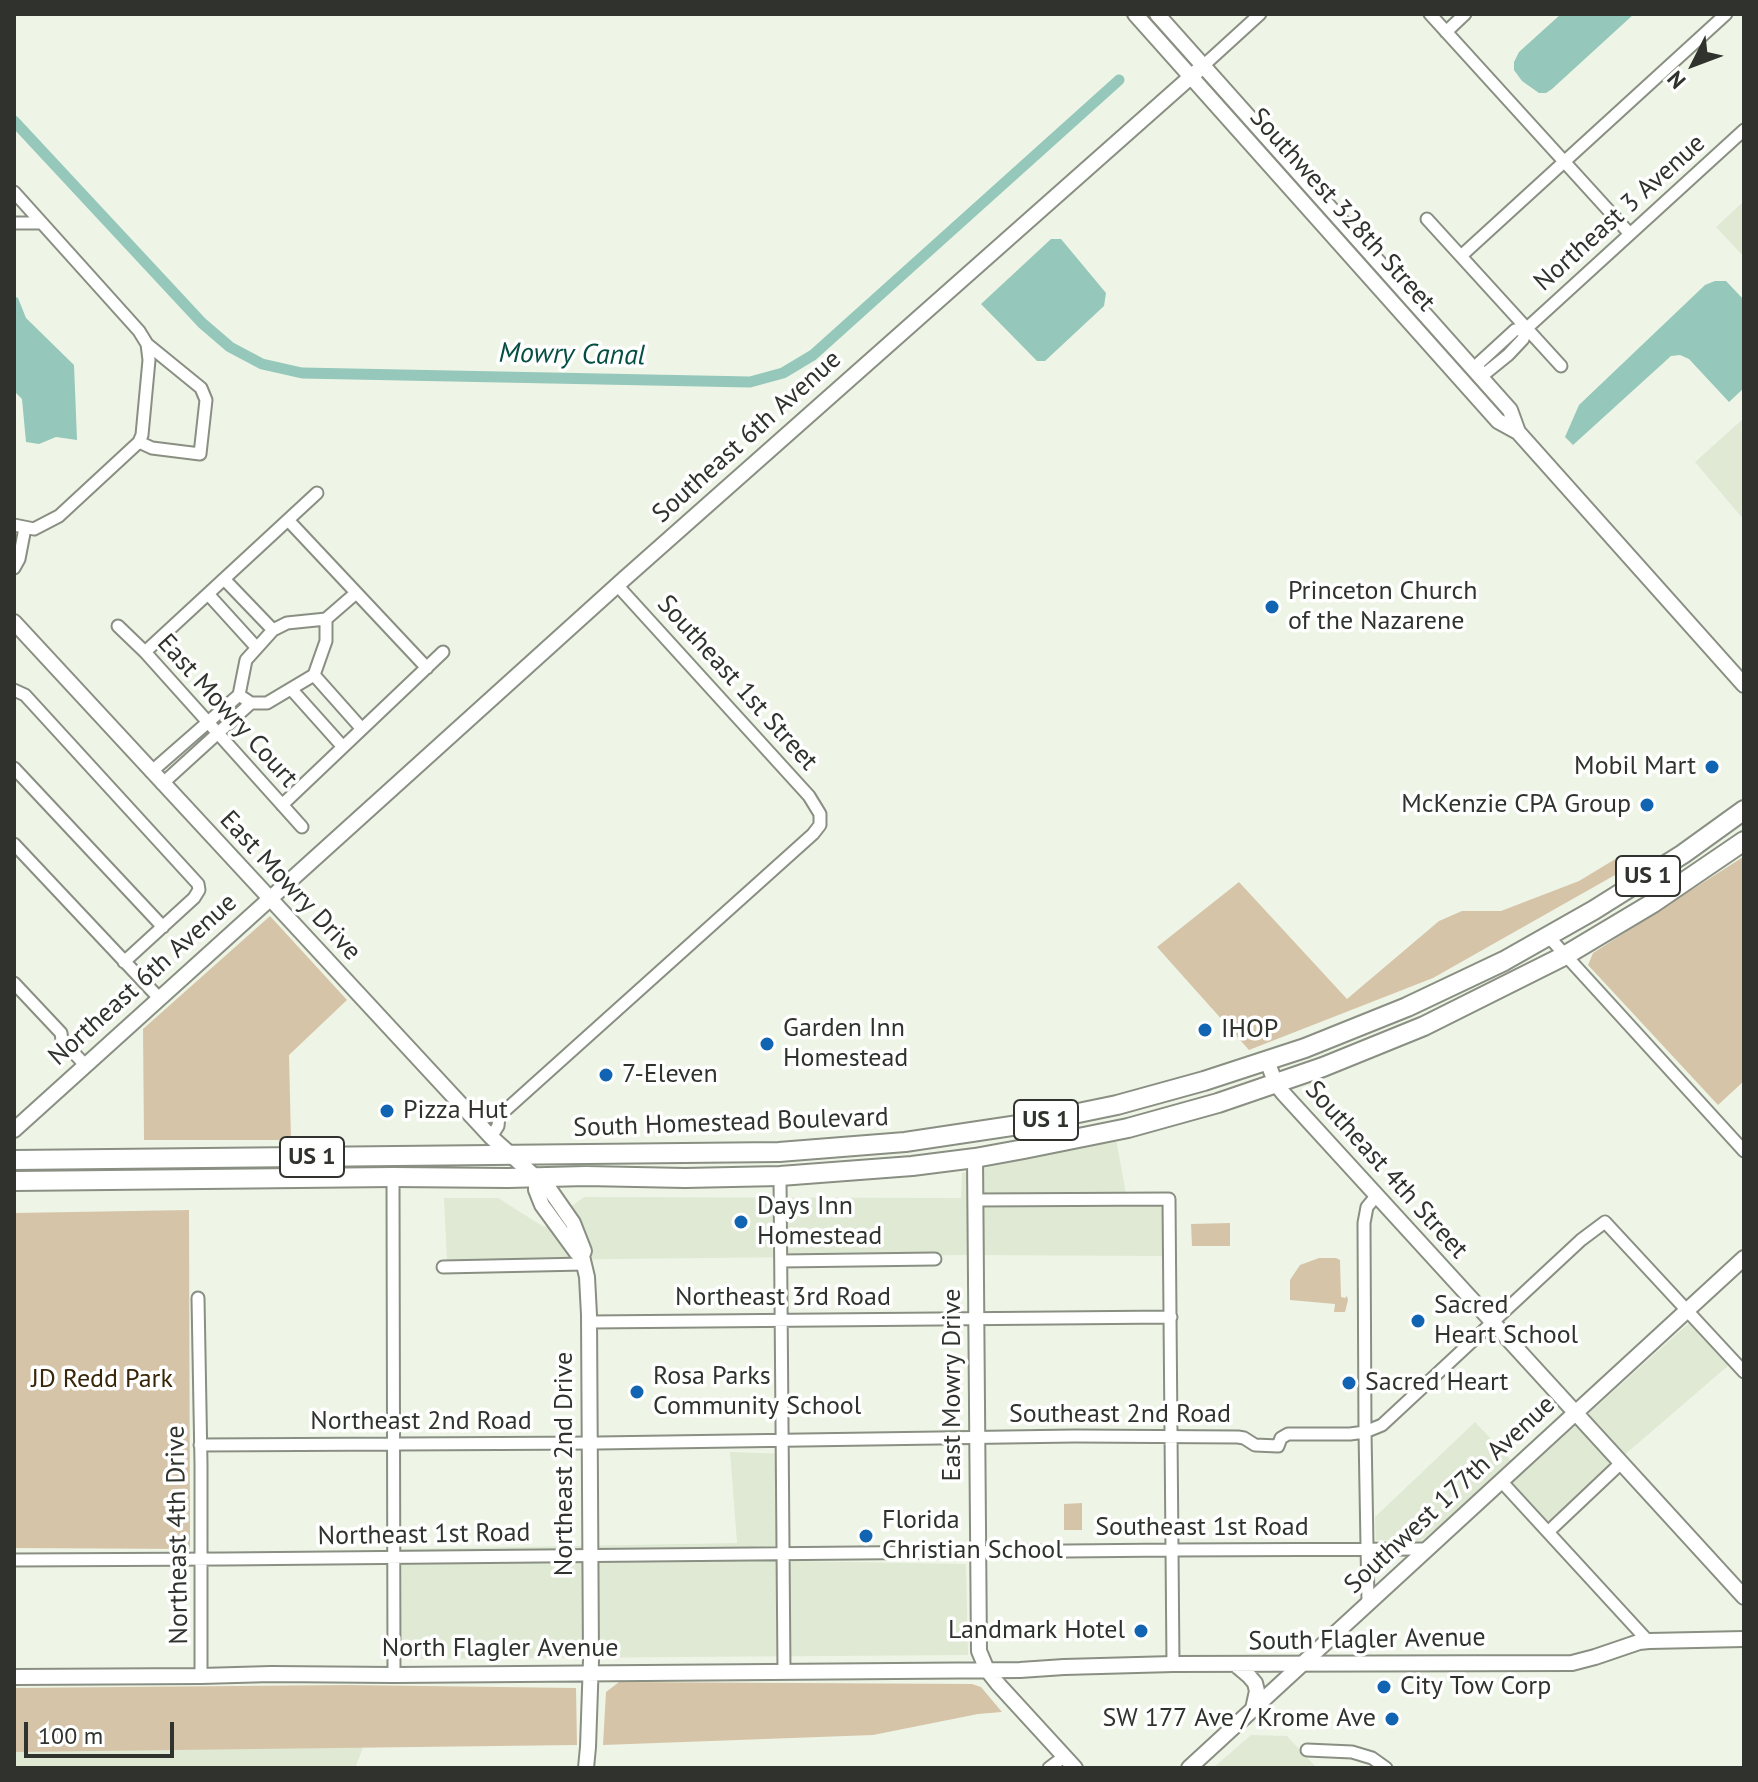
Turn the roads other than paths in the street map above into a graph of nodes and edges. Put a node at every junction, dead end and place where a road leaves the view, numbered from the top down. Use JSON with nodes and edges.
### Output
{"nodes":[{"id":1,"x":1135,"y":14,"type":"edge"},
{"id":2,"x":1157,"y":14,"type":"edge"},
{"id":3,"x":1260,"y":14,"type":"edge"},
{"id":4,"x":1430,"y":14,"type":"edge"},
{"id":5,"x":1465,"y":14,"type":"edge"},
{"id":6,"x":1726,"y":14,"type":"edge"},
{"id":7,"x":1446,"y":32,"type":"junction"},
{"id":8,"x":1203,"y":66,"type":"junction"},
{"id":9,"x":1191,"y":77,"type":"junction"},
{"id":10,"x":1744,"y":130,"type":"edge"},
{"id":11,"x":1565,"y":162,"type":"junction"},
{"id":12,"x":14,"y":192,"type":"edge"},
{"id":13,"x":1427,"y":219,"type":"dead end"},
{"id":14,"x":14,"y":223,"type":"edge"},
{"id":15,"x":42,"y":223,"type":"junction"},
{"id":16,"x":1630,"y":234,"type":"junction"},
{"id":17,"x":1461,"y":256,"type":"junction"},
{"id":18,"x":1527,"y":328,"type":"junction"},
{"id":19,"x":147,"y":344,"type":"junction"},
{"id":20,"x":1561,"y":366,"type":"dead end"},
{"id":21,"x":1477,"y":374,"type":"junction"},
{"id":22,"x":1518,"y":432,"type":"junction"},
{"id":23,"x":139,"y":442,"type":"junction"},
{"id":24,"x":317,"y":493,"type":"dead end"},
{"id":25,"x":288,"y":520,"type":"junction"},
{"id":26,"x":20,"y":527,"type":"edge"},
{"id":27,"x":14,"y":568,"type":"edge"},
{"id":28,"x":224,"y":579,"type":"junction"},
{"id":29,"x":617,"y":585,"type":"junction"},
{"id":30,"x":356,"y":593,"type":"junction"},
{"id":31,"x":208,"y":594,"type":"junction"},
{"id":32,"x":326,"y":619,"type":"junction"},
{"id":33,"x":14,"y":622,"type":"edge"},
{"id":34,"x":118,"y":626,"type":"dead end"},
{"id":35,"x":273,"y":630,"type":"junction"},
{"id":36,"x":257,"y":648,"type":"junction"},
{"id":37,"x":145,"y":652,"type":"junction"},
{"id":38,"x":443,"y":652,"type":"dead end"},
{"id":39,"x":427,"y":668,"type":"junction"},
{"id":40,"x":314,"y":675,"type":"junction"},
{"id":41,"x":1744,"y":685,"type":"edge"},
{"id":42,"x":14,"y":690,"type":"edge"},
{"id":43,"x":292,"y":690,"type":"junction"},
{"id":44,"x":239,"y":695,"type":"junction"},
{"id":45,"x":251,"y":703,"type":"junction"},
{"id":46,"x":208,"y":722,"type":"junction"},
{"id":47,"x":362,"y":729,"type":"junction"},
{"id":48,"x":217,"y":733,"type":"junction"},
{"id":49,"x":343,"y":747,"type":"junction"},
{"id":50,"x":14,"y":768,"type":"edge"},
{"id":51,"x":151,"y":772,"type":"junction"},
{"id":52,"x":162,"y":784,"type":"junction"},
{"id":53,"x":282,"y":805,"type":"junction"},
{"id":54,"x":1744,"y":810,"type":"edge"},
{"id":55,"x":302,"y":827,"type":"dead end"},
{"id":56,"x":1744,"y":841,"type":"edge"},
{"id":57,"x":14,"y":844,"type":"edge"},
{"id":58,"x":269,"y":899,"type":"junction"},
{"id":59,"x":163,"y":927,"type":"junction"},
{"id":60,"x":1548,"y":936,"type":"junction"},
{"id":61,"x":1566,"y":955,"type":"junction"},
{"id":62,"x":124,"y":962,"type":"junction"},
{"id":63,"x":14,"y":983,"type":"edge"},
{"id":64,"x":159,"y":998,"type":"junction"},
{"id":65,"x":1267,"y":1061,"type":"junction"},
{"id":66,"x":87,"y":1062,"type":"junction"},
{"id":67,"x":1276,"y":1084,"type":"junction"},
{"id":68,"x":1083,"y":1112,"type":"junction"},
{"id":69,"x":499,"y":1116,"type":"junction"},
{"id":70,"x":475,"y":1120,"type":"junction"},
{"id":71,"x":14,"y":1130,"type":"edge"},
{"id":72,"x":962,"y":1135,"type":"junction"},
{"id":73,"x":491,"y":1137,"type":"junction"},
{"id":74,"x":1744,"y":1151,"type":"edge"},
{"id":75,"x":511,"y":1156,"type":"junction"},
{"id":76,"x":975,"y":1158,"type":"junction"},
{"id":77,"x":14,"y":1160,"type":"edge"},
{"id":78,"x":849,"y":1172,"type":"junction"},
{"id":79,"x":780,"y":1176,"type":"junction"},
{"id":80,"x":393,"y":1177,"type":"junction"},
{"id":81,"x":536,"y":1177,"type":"junction"},
{"id":82,"x":14,"y":1181,"type":"edge"},
{"id":83,"x":1377,"y":1195,"type":"junction"},
{"id":84,"x":976,"y":1200,"type":"junction"},
{"id":85,"x":1744,"y":1258,"type":"edge"},
{"id":86,"x":935,"y":1259,"type":"dead end"},
{"id":87,"x":583,"y":1260,"type":"junction"},
{"id":88,"x":781,"y":1261,"type":"junction"},
{"id":89,"x":443,"y":1267,"type":"dead end"},
{"id":90,"x":198,"y":1298,"type":"dead end"},
{"id":91,"x":1687,"y":1310,"type":"junction"},
{"id":92,"x":1171,"y":1317,"type":"junction"},
{"id":93,"x":977,"y":1319,"type":"junction"},
{"id":94,"x":782,"y":1321,"type":"junction"},
{"id":95,"x":589,"y":1322,"type":"junction"},
{"id":96,"x":1492,"y":1322,"type":"junction"},
{"id":97,"x":1744,"y":1372,"type":"edge"},
{"id":98,"x":1575,"y":1412,"type":"junction"},
{"id":99,"x":1365,"y":1432,"type":"junction"},
{"id":100,"x":1171,"y":1436,"type":"junction"},
{"id":101,"x":977,"y":1437,"type":"junction"},
{"id":102,"x":783,"y":1440,"type":"junction"},
{"id":103,"x":590,"y":1443,"type":"junction"},
{"id":104,"x":394,"y":1444,"type":"junction"},
{"id":105,"x":200,"y":1445,"type":"junction"},
{"id":106,"x":1621,"y":1463,"type":"junction"},
{"id":107,"x":1501,"y":1481,"type":"junction"},
{"id":108,"x":1548,"y":1532,"type":"junction"},
{"id":109,"x":1368,"y":1549,"type":"junction"},
{"id":110,"x":1426,"y":1549,"type":"junction"},
{"id":111,"x":1172,"y":1550,"type":"junction"},
{"id":112,"x":978,"y":1552,"type":"junction"},
{"id":113,"x":783,"y":1553,"type":"junction"},
{"id":114,"x":590,"y":1555,"type":"junction"},
{"id":115,"x":395,"y":1558,"type":"junction"},
{"id":116,"x":201,"y":1559,"type":"junction"},
{"id":117,"x":14,"y":1560,"type":"edge"},
{"id":118,"x":1744,"y":1597,"type":"edge"},
{"id":119,"x":1368,"y":1602,"type":"junction"},
{"id":120,"x":1744,"y":1639,"type":"edge"},
{"id":121,"x":1648,"y":1641,"type":"junction"},
{"id":122,"x":1173,"y":1664,"type":"junction"},
{"id":123,"x":1302,"y":1664,"type":"junction"},
{"id":124,"x":1236,"y":1665,"type":"junction"},
{"id":125,"x":987,"y":1670,"type":"junction"},
{"id":126,"x":784,"y":1671,"type":"junction"},
{"id":127,"x":591,"y":1673,"type":"junction"},
{"id":128,"x":394,"y":1675,"type":"junction"},
{"id":129,"x":201,"y":1676,"type":"junction"},
{"id":130,"x":14,"y":1677,"type":"edge"},
{"id":131,"x":1253,"y":1709,"type":"junction"},
{"id":132,"x":1307,"y":1750,"type":"dead end"},
{"id":133,"x":1065,"y":1756,"type":"junction"},
{"id":134,"x":586,"y":1767,"type":"edge"},
{"id":135,"x":1049,"y":1768,"type":"edge"},
{"id":136,"x":1075,"y":1768,"type":"edge"},
{"id":137,"x":1189,"y":1768,"type":"edge"},
{"id":138,"x":1386,"y":1768,"type":"edge"}],
"edges":[{"from":1,"to":9,"type":"street","name":"Southwest 328th Street"},
{"from":2,"to":8,"type":"street","name":"Southwest 328th Street"},
{"from":3,"to":8,"type":"street","name":"Southeast 6th Avenue"},
{"from":4,"to":7,"type":"street"},
{"from":5,"to":7,"type":"street"},
{"from":6,"to":11,"type":"street"},
{"from":7,"to":11,"type":"street"},
{"from":8,"to":9,"type":"street","name":"Southeast 6th Avenue"},
{"from":8,"to":21,"type":"street","name":"Southwest 328th Street"},
{"from":9,"to":22,"type":"street","name":"Southwest 328th Street"},
{"from":9,"to":29,"type":"street","name":"Southeast 6th Avenue"},
{"from":10,"to":16,"type":"street","name":"Northeast 3 Avenue"},
{"from":11,"to":16,"type":"street"},
{"from":11,"to":17,"type":"street"},
{"from":12,"to":15,"type":"street"},
{"from":13,"to":17,"type":"street"},
{"from":14,"to":15,"type":"street"},
{"from":15,"to":19,"type":"street"},
{"from":16,"to":18,"type":"street","name":"Northeast 3 Avenue"},
{"from":17,"to":18,"type":"street"},
{"from":18,"to":20,"type":"street"},
{"from":18,"to":21,"type":"street","name":"Northeast 3 Avenue"},
{"from":19,"to":23,"type":"street"},
{"from":19,"to":23,"type":"street"},
{"from":21,"to":22,"type":"street","name":"Southwest 328th Street"},
{"from":22,"to":41,"type":"street","name":"Southwest 328th Street"},
{"from":23,"to":26,"type":"street"},
{"from":24,"to":25,"type":"street"},
{"from":25,"to":28,"type":"street"},
{"from":25,"to":30,"type":"street"},
{"from":26,"to":27,"type":"street"},
{"from":28,"to":31,"type":"street"},
{"from":28,"to":35,"type":"street"},
{"from":29,"to":58,"type":"street","name":"Southeast 6th Avenue"},
{"from":29,"to":69,"type":"street","name":"Southeast 1st Street"},
{"from":30,"to":32,"type":"street"},
{"from":30,"to":39,"type":"street"},
{"from":31,"to":36,"type":"street"},
{"from":31,"to":37,"type":"street"},
{"from":32,"to":35,"type":"street"},
{"from":32,"to":40,"type":"street"},
{"from":33,"to":51,"type":"street","name":"East Mowry Drive"},
{"from":34,"to":37,"type":"street","name":"East Mowry Court"},
{"from":35,"to":36,"type":"street"},
{"from":36,"to":44,"type":"street"},
{"from":37,"to":46,"type":"street","name":"East Mowry Court"},
{"from":38,"to":39,"type":"street"},
{"from":39,"to":47,"type":"street"},
{"from":40,"to":43,"type":"street"},
{"from":40,"to":47,"type":"street"},
{"from":42,"to":59,"type":"street"},
{"from":43,"to":45,"type":"street"},
{"from":43,"to":49,"type":"street"},
{"from":44,"to":45,"type":"street"},
{"from":44,"to":46,"type":"street"},
{"from":45,"to":48,"type":"street"},
{"from":46,"to":48,"type":"street","name":"East Mowry Court"},
{"from":46,"to":51,"type":"street"},
{"from":47,"to":49,"type":"street"},
{"from":48,"to":52,"type":"street"},
{"from":48,"to":53,"type":"street","name":"East Mowry Court"},
{"from":49,"to":53,"type":"street"},
{"from":50,"to":59,"type":"street"},
{"from":51,"to":52,"type":"street","name":"East Mowry Drive"},
{"from":52,"to":58,"type":"street","name":"East Mowry Drive"},
{"from":53,"to":55,"type":"street","name":"East Mowry Court"},
{"from":54,"to":60,"type":"highway","name":"South Homestead Boulevard","number":"US 1"},
{"from":56,"to":61,"type":"highway","name":"South Homestead Boulevard","number":"US 1"},
{"from":57,"to":62,"type":"street"},
{"from":58,"to":64,"type":"street","name":"Northeast 6th Avenue"},
{"from":58,"to":70,"type":"street","name":"East Mowry Drive"},
{"from":59,"to":62,"type":"street"},
{"from":60,"to":61,"type":"street"},
{"from":60,"to":65,"type":"highway","name":"South Homestead Boulevard","number":"US 1"},
{"from":61,"to":67,"type":"highway","name":"South Homestead Boulevard","number":"US 1"},
{"from":61,"to":74,"type":"street"},
{"from":62,"to":64,"type":"street"},
{"from":63,"to":66,"type":"street"},
{"from":64,"to":66,"type":"street","name":"Northeast 6th Avenue"},
{"from":65,"to":67,"type":"street","name":"Southeast 4th Street"},
{"from":65,"to":68,"type":"highway","name":"South Homestead Boulevard","number":"US 1"},
{"from":66,"to":71,"type":"street","name":"Northeast 6th Avenue"},
{"from":67,"to":76,"type":"highway","name":"South Homestead Boulevard","number":"US 1"},
{"from":67,"to":83,"type":"street","name":"Southeast 4th Street"},
{"from":68,"to":72,"type":"highway","name":"South Homestead Boulevard","number":"US 1"},
{"from":68,"to":76,"type":"highway"},
{"from":69,"to":70,"type":"street"},
{"from":69,"to":73,"type":"street"},
{"from":70,"to":73,"type":"street","name":"East Mowry Drive"},
{"from":72,"to":75,"type":"highway","name":"South Homestead Boulevard","number":"US 1"},
{"from":72,"to":78,"type":"highway"},
{"from":73,"to":75,"type":"street","name":"East Mowry Drive"},
{"from":75,"to":77,"type":"highway","number":"US 1"},
{"from":75,"to":81,"type":"street","name":"East Mowry Drive"},
{"from":76,"to":78,"type":"highway","name":"South Homestead Boulevard","number":"US 1"},
{"from":76,"to":84,"type":"street","name":"East Mowry Drive"},
{"from":78,"to":79,"type":"highway","name":"South Homestead Boulevard","number":"US 1"},
{"from":79,"to":81,"type":"highway","name":"South Homestead Boulevard","number":"US 1"},
{"from":79,"to":88,"type":"street"},
{"from":80,"to":81,"type":"highway","number":"US 1"},
{"from":80,"to":82,"type":"highway","number":"US 1"},
{"from":80,"to":104,"type":"street"},
{"from":81,"to":87,"type":"street"},
{"from":83,"to":96,"type":"street","name":"Southeast 4th Street"},
{"from":83,"to":99,"type":"street"},
{"from":84,"to":92,"type":"street"},
{"from":84,"to":93,"type":"street","name":"East Mowry Drive"},
{"from":85,"to":91,"type":"street","name":"Southwest 177th Avenue"},
{"from":86,"to":88,"type":"street"},
{"from":87,"to":89,"type":"street"},
{"from":87,"to":95,"type":"street","name":"Northeast 2nd Drive"},
{"from":88,"to":94,"type":"street"},
{"from":90,"to":105,"type":"street","name":"Northeast 4th Drive"},
{"from":91,"to":96,"type":"street"},
{"from":91,"to":97,"type":"street"},
{"from":91,"to":98,"type":"street","name":"Southwest 177th Avenue"},
{"from":92,"to":93,"type":"street","name":"Northeast 3rd Road"},
{"from":92,"to":100,"type":"street"},
{"from":93,"to":94,"type":"street","name":"Northeast 3rd Road"},
{"from":93,"to":101,"type":"street","name":"East Mowry Drive"},
{"from":94,"to":95,"type":"street","name":"Northeast 3rd Road"},
{"from":94,"to":102,"type":"street"},
{"from":95,"to":103,"type":"street","name":"Northeast 2nd Drive"},
{"from":96,"to":98,"type":"street","name":"Southeast 4th Street"},
{"from":96,"to":99,"type":"street"},
{"from":98,"to":106,"type":"street","name":"Southeast 4th Street"},
{"from":98,"to":107,"type":"street","name":"Southwest 177th Avenue"},
{"from":99,"to":100,"type":"street","name":"Southeast 2nd Road"},
{"from":99,"to":109,"type":"street"},
{"from":100,"to":101,"type":"street","name":"Southeast 2nd Road"},
{"from":100,"to":111,"type":"street"},
{"from":101,"to":102,"type":"street","name":"Northeast 2nd Road"},
{"from":101,"to":112,"type":"street","name":"East Mowry Drive"},
{"from":102,"to":103,"type":"street","name":"Northeast 2nd Road"},
{"from":102,"to":113,"type":"street"},
{"from":103,"to":104,"type":"street","name":"Northeast 2nd Road"},
{"from":103,"to":114,"type":"street","name":"Northeast 2nd Drive"},
{"from":104,"to":105,"type":"street","name":"Northeast 2nd Road"},
{"from":104,"to":115,"type":"street"},
{"from":105,"to":116,"type":"street","name":"Northeast 4th Drive"},
{"from":106,"to":108,"type":"street"},
{"from":106,"to":118,"type":"street","name":"Southeast 4th Street"},
{"from":107,"to":108,"type":"street"},
{"from":107,"to":110,"type":"street","name":"Southwest 177th Avenue"},
{"from":108,"to":121,"type":"street"},
{"from":109,"to":110,"type":"street","name":"Southeast 1st Road"},
{"from":109,"to":111,"type":"street","name":"Southeast 1st Road"},
{"from":109,"to":119,"type":"street"},
{"from":110,"to":119,"type":"street","name":"Southwest 177th Avenue"},
{"from":111,"to":112,"type":"street","name":"Southeast 1st Road"},
{"from":111,"to":122,"type":"street"},
{"from":112,"to":113,"type":"street","name":"Northeast 1st Road"},
{"from":112,"to":125,"type":"street","name":"East Mowry Drive"},
{"from":113,"to":114,"type":"street","name":"Northeast 1st Road"},
{"from":113,"to":126,"type":"street"},
{"from":114,"to":115,"type":"street","name":"Northeast 1st Road"},
{"from":114,"to":127,"type":"street","name":"Northeast 2nd Drive"},
{"from":115,"to":116,"type":"street","name":"Northeast 1st Road"},
{"from":115,"to":128,"type":"street"},
{"from":116,"to":117,"type":"street","name":"Northeast 1st Road"},
{"from":116,"to":129,"type":"street","name":"Northeast 4th Drive"},
{"from":119,"to":123,"type":"street","name":"Southwest 177th Avenue"},
{"from":120,"to":121,"type":"street","name":"South Flagler Avenue"},
{"from":121,"to":123,"type":"street","name":"South Flagler Avenue"},
{"from":122,"to":124,"type":"street","name":"South Flagler Avenue"},
{"from":122,"to":125,"type":"street","name":"South Flagler Avenue"},
{"from":123,"to":124,"type":"street","name":"South Flagler Avenue"},
{"from":123,"to":131,"type":"street","name":"Southwest 177th Avenue"},
{"from":124,"to":131,"type":"street"},
{"from":125,"to":126,"type":"street","name":"North Flagler Avenue"},
{"from":125,"to":133,"type":"street"},
{"from":126,"to":127,"type":"street","name":"North Flagler Avenue"},
{"from":127,"to":128,"type":"street","name":"North Flagler Avenue"},
{"from":127,"to":134,"type":"street","name":"Northeast 2nd Drive"},
{"from":128,"to":129,"type":"street","name":"North Flagler Avenue"},
{"from":129,"to":130,"type":"street","name":"North Flagler Avenue"},
{"from":131,"to":137,"type":"street","name":"Southwest 177th Avenue"},
{"from":132,"to":138,"type":"street"},
{"from":133,"to":135,"type":"street"},
{"from":133,"to":136,"type":"street"}]}
